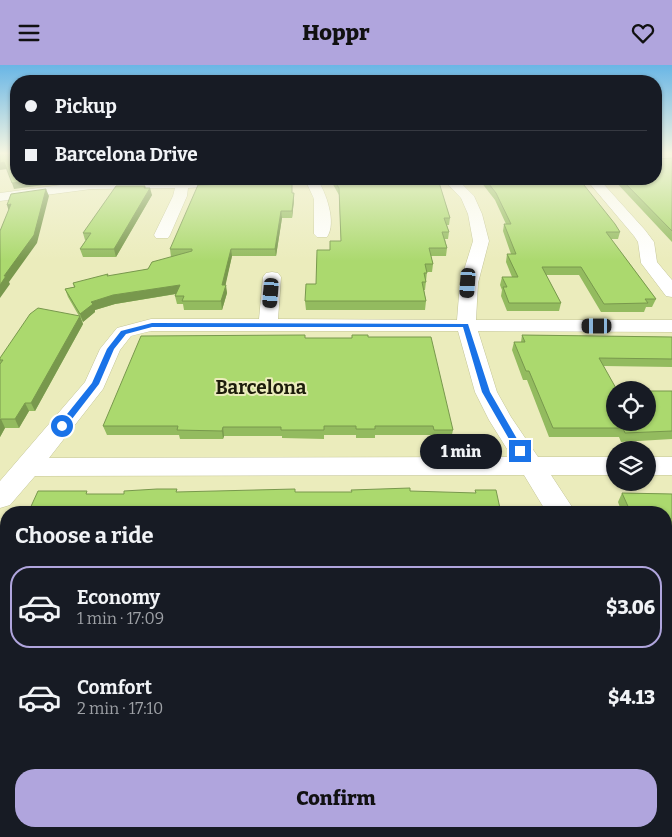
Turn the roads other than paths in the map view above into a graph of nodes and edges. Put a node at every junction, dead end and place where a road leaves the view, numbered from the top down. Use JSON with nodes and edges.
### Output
{"nodes":[{"id":1,"x":52,"y":189,"type":"edge"},
{"id":2,"x":181,"y":189,"type":"edge"},
{"id":3,"x":318,"y":189,"type":"edge"},
{"id":4,"x":460,"y":189,"type":"edge"},
{"id":5,"x":601,"y":189,"type":"edge"},
{"id":6,"x":0,"y":197,"type":"edge"},
{"id":7,"x":322,"y":234,"type":"dead end"},
{"id":8,"x":162,"y":235,"type":"dead end"},
{"id":9,"x":272,"y":277,"type":"dead end"},
{"id":10,"x":672,"y":292,"type":"edge"},
{"id":11,"x":268,"y":325,"type":"junction"},
{"id":12,"x":466,"y":325,"type":"junction"},
{"id":13,"x":672,"y":326,"type":"edge"},
{"id":14,"x":530,"y":466,"type":"junction"},
{"id":15,"x":606,"y":466,"type":"edge"},
{"id":16,"x":656,"y":466,"type":"edge"},
{"id":17,"x":672,"y":466,"type":"edge"},
{"id":18,"x":28,"y":467,"type":"junction"},
{"id":19,"x":0,"y":498,"type":"edge"},
{"id":20,"x":557,"y":506,"type":"edge"}],
"edges":[{"from":1,"to":6,"type":"street"},
{"from":2,"to":8,"type":"street"},
{"from":3,"to":7,"type":"street"},
{"from":4,"to":12,"type":"street"},
{"from":5,"to":10,"type":"street"},
{"from":9,"to":11,"type":"street"},
{"from":11,"to":12,"type":"street"},
{"from":11,"to":18,"type":"street"},
{"from":12,"to":13,"type":"street"},
{"from":12,"to":14,"type":"street"},
{"from":14,"to":15,"type":"street"},
{"from":14,"to":18,"type":"street"},
{"from":14,"to":20,"type":"street"},
{"from":16,"to":17,"type":"street"},
{"from":18,"to":19,"type":"street"}]}
